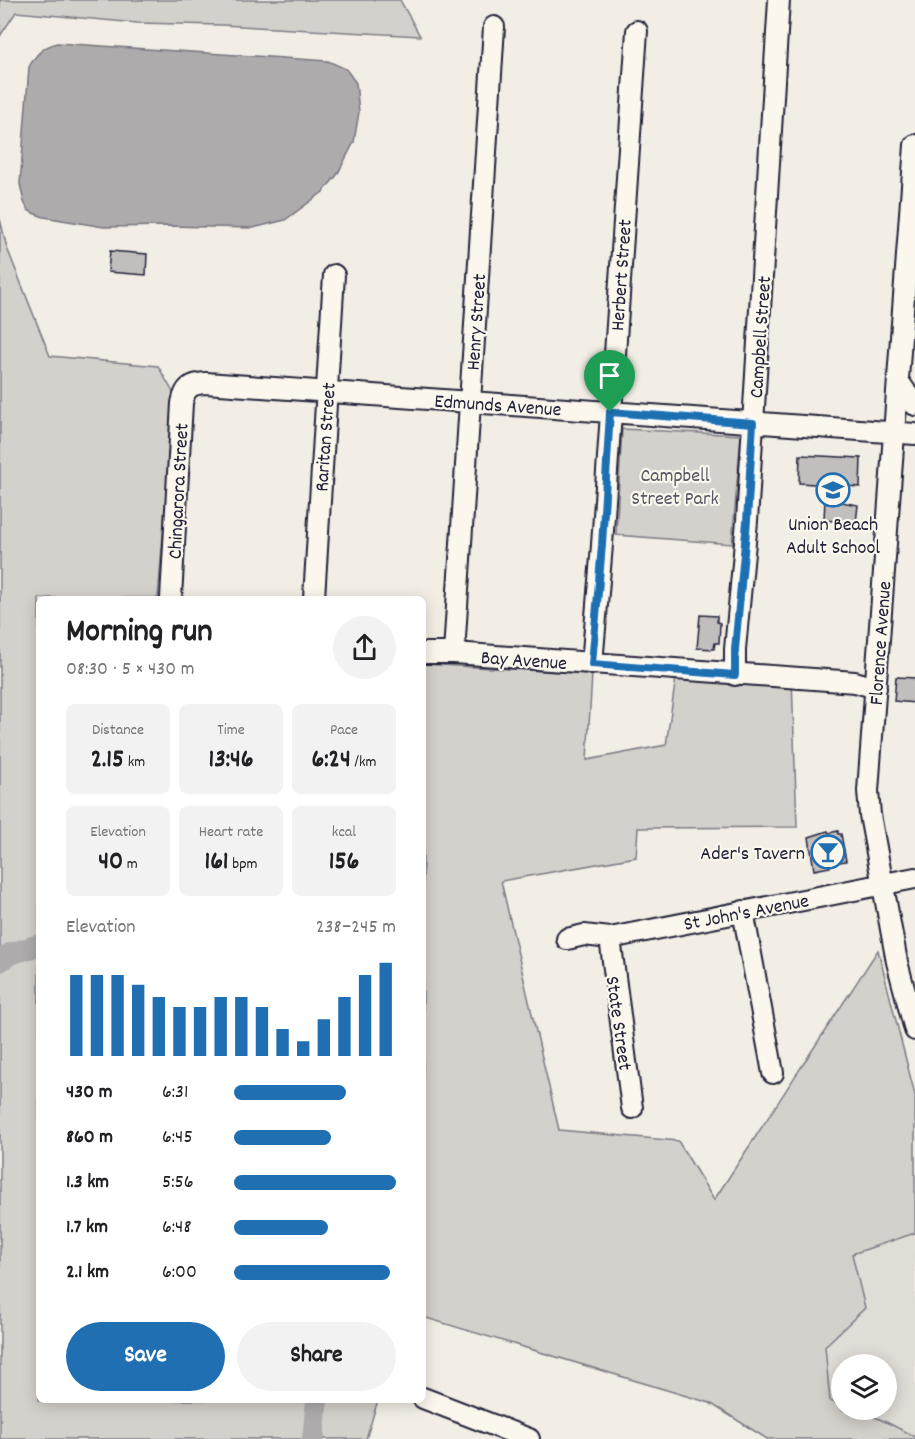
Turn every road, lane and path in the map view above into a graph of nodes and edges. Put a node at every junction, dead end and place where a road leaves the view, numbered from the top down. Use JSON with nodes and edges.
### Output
{"nodes":[{"id":1,"x":779,"y":0,"type":"edge"},
{"id":2,"x":494,"y":27,"type":"dead end"},
{"id":3,"x":637,"y":31,"type":"dead end"},
{"id":4,"x":915,"y":145,"type":"edge"},
{"id":5,"x":334,"y":275,"type":"dead end"},
{"id":6,"x":899,"y":382,"type":"junction"},
{"id":7,"x":189,"y":387,"type":"joint"},
{"id":8,"x":327,"y":392,"type":"junction"},
{"id":9,"x":470,"y":403,"type":"junction"},
{"id":10,"x":915,"y":405,"type":"edge"},
{"id":11,"x":610,"y":412,"type":"junction"},
{"id":12,"x":753,"y":423,"type":"junction"},
{"id":13,"x":895,"y":433,"type":"junction"},
{"id":14,"x":915,"y":434,"type":"edge"},
{"id":15,"x":171,"y":596,"type":"edge"},
{"id":16,"x":314,"y":596,"type":"edge"},
{"id":17,"x":426,"y":653,"type":"edge"},
{"id":18,"x":454,"y":653,"type":"junction"},
{"id":19,"x":592,"y":664,"type":"junction"},
{"id":20,"x":735,"y":675,"type":"junction"},
{"id":21,"x":876,"y":688,"type":"junction"},
{"id":22,"x":915,"y":878,"type":"edge"},
{"id":23,"x":882,"y":884,"type":"junction"},
{"id":24,"x":743,"y":911,"type":"junction"},
{"id":25,"x":610,"y":938,"type":"junction"},
{"id":26,"x":567,"y":939,"type":"dead end"},
{"id":27,"x":915,"y":1030,"type":"edge"},
{"id":28,"x":773,"y":1074,"type":"dead end"},
{"id":29,"x":632,"y":1108,"type":"dead end"},
{"id":30,"x":426,"y":1399,"type":"edge"},
{"id":31,"x":529,"y":1439,"type":"edge"}],
"edges":[{"from":1,"to":12,"type":"street","name":"Campbell Street"},
{"from":2,"to":9,"type":"street","name":"Henry Street"},
{"from":3,"to":11,"type":"street","name":"Herbert Street"},
{"from":4,"to":6,"type":"street","name":"Florence Avenue"},
{"from":5,"to":8,"type":"street","name":"Raritan Street"},
{"from":6,"to":10,"type":"street"},
{"from":6,"to":13,"type":"street","name":"Florence Avenue"},
{"from":7,"to":8,"type":"street","name":"Edmunds Avenue"},
{"from":7,"to":15,"type":"street","name":"Chingarora Street"},
{"from":8,"to":9,"type":"street","name":"Edmunds Avenue"},
{"from":8,"to":16,"type":"street","name":"Raritan Street"},
{"from":9,"to":11,"type":"street","name":"Edmunds Avenue"},
{"from":9,"to":18,"type":"street","name":"Henry Street"},
{"from":11,"to":12,"type":"street","name":"Edmunds Avenue"},
{"from":11,"to":19,"type":"street","name":"Herbert Street"},
{"from":12,"to":13,"type":"street","name":"Edmunds Avenue"},
{"from":12,"to":20,"type":"street","name":"Campbell Street"},
{"from":13,"to":14,"type":"street","name":"Edmunds Avenue"},
{"from":13,"to":21,"type":"street","name":"Florence Avenue"},
{"from":17,"to":18,"type":"street","name":"Bay Avenue"},
{"from":18,"to":19,"type":"street","name":"Bay Avenue"},
{"from":19,"to":20,"type":"street","name":"Bay Avenue"},
{"from":20,"to":21,"type":"street","name":"Bay Avenue"},
{"from":21,"to":23,"type":"street","name":"Florence Avenue"},
{"from":22,"to":23,"type":"street","name":"St John's Avenue"},
{"from":23,"to":24,"type":"street","name":"St John's Avenue"},
{"from":23,"to":27,"type":"street","name":"Florence Avenue"},
{"from":24,"to":25,"type":"street","name":"St John's Avenue"},
{"from":24,"to":28,"type":"street"},
{"from":25,"to":26,"type":"street","name":"St John's Avenue"},
{"from":25,"to":29,"type":"street","name":"State Street"},
{"from":30,"to":31,"type":"street"}]}
